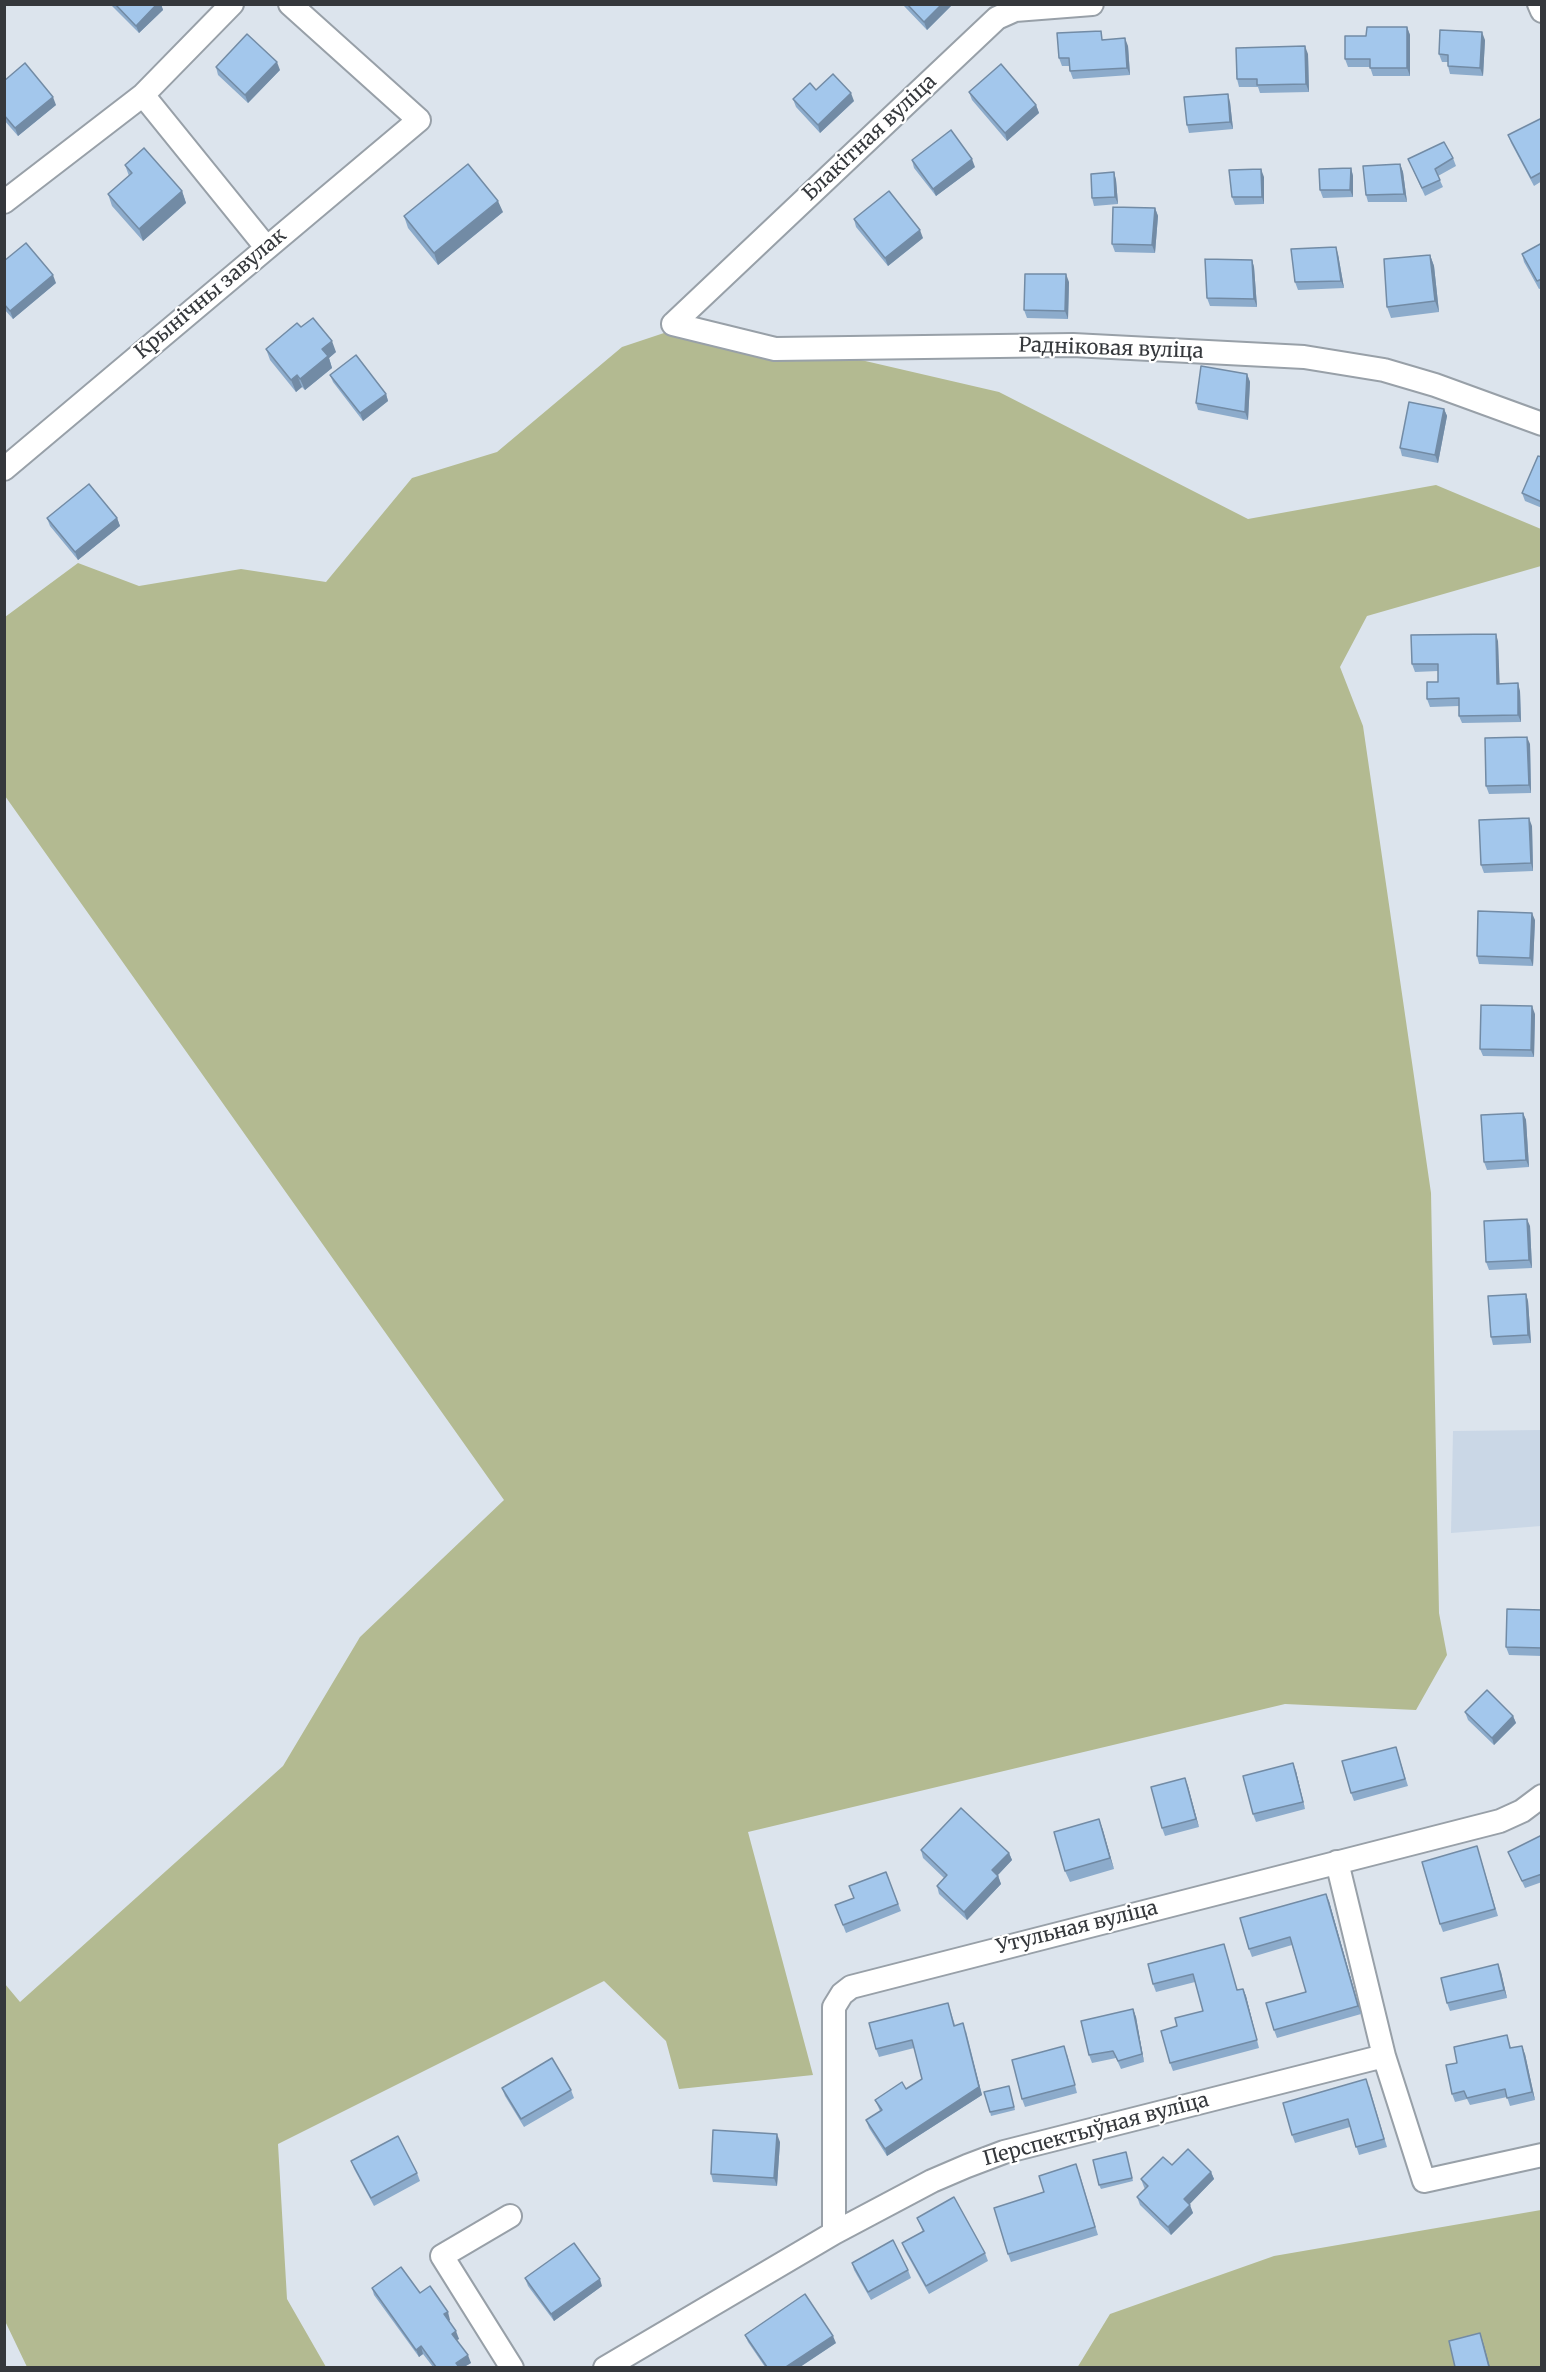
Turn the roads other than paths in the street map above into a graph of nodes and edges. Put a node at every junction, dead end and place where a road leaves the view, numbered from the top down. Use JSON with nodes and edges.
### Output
{"nodes":[{"id":1,"x":232,"y":4,"type":"edge"},
{"id":2,"x":290,"y":4,"type":"edge"},
{"id":3,"x":1092,"y":4,"type":"edge"},
{"id":4,"x":1539,"y":4,"type":"edge"},
{"id":5,"x":1542,"y":11,"type":"edge"},
{"id":6,"x":143,"y":95,"type":"junction"},
{"id":7,"x":4,"y":202,"type":"edge"},
{"id":8,"x":266,"y":247,"type":"junction"},
{"id":9,"x":673,"y":324,"type":"joint"},
{"id":10,"x":1542,"y":424,"type":"edge"},
{"id":11,"x":4,"y":469,"type":"edge"},
{"id":12,"x":1542,"y":1796,"type":"edge"},
{"id":13,"x":1337,"y":1862,"type":"junction"},
{"id":14,"x":1384,"y":2056,"type":"junction"},
{"id":15,"x":1542,"y":2155,"type":"edge"},
{"id":16,"x":510,"y":2217,"type":"dead end"},
{"id":17,"x":834,"y":2233,"type":"junction"},
{"id":18,"x":513,"y":2367,"type":"edge"},
{"id":19,"x":604,"y":2367,"type":"edge"}],
"edges":[{"from":1,"to":6,"type":"street"},
{"from":2,"to":8,"type":"street","name":"Крынічны завулак"},
{"from":3,"to":9,"type":"street","name":"Блакітная вуліца"},
{"from":4,"to":5,"type":"street"},
{"from":6,"to":7,"type":"street"},
{"from":6,"to":8,"type":"street"},
{"from":8,"to":11,"type":"street","name":"Крынічны завулак"},
{"from":9,"to":10,"type":"street","name":"Радніковая вуліца"},
{"from":12,"to":13,"type":"street","name":"Утульная вуліца"},
{"from":13,"to":14,"type":"street"},
{"from":13,"to":17,"type":"street","name":"Утульная вуліца"},
{"from":14,"to":15,"type":"street"},
{"from":14,"to":17,"type":"street","name":"Перспектыўная вуліца"},
{"from":16,"to":18,"type":"street"},
{"from":17,"to":19,"type":"street","name":"Перспектыўная вуліца"}]}
